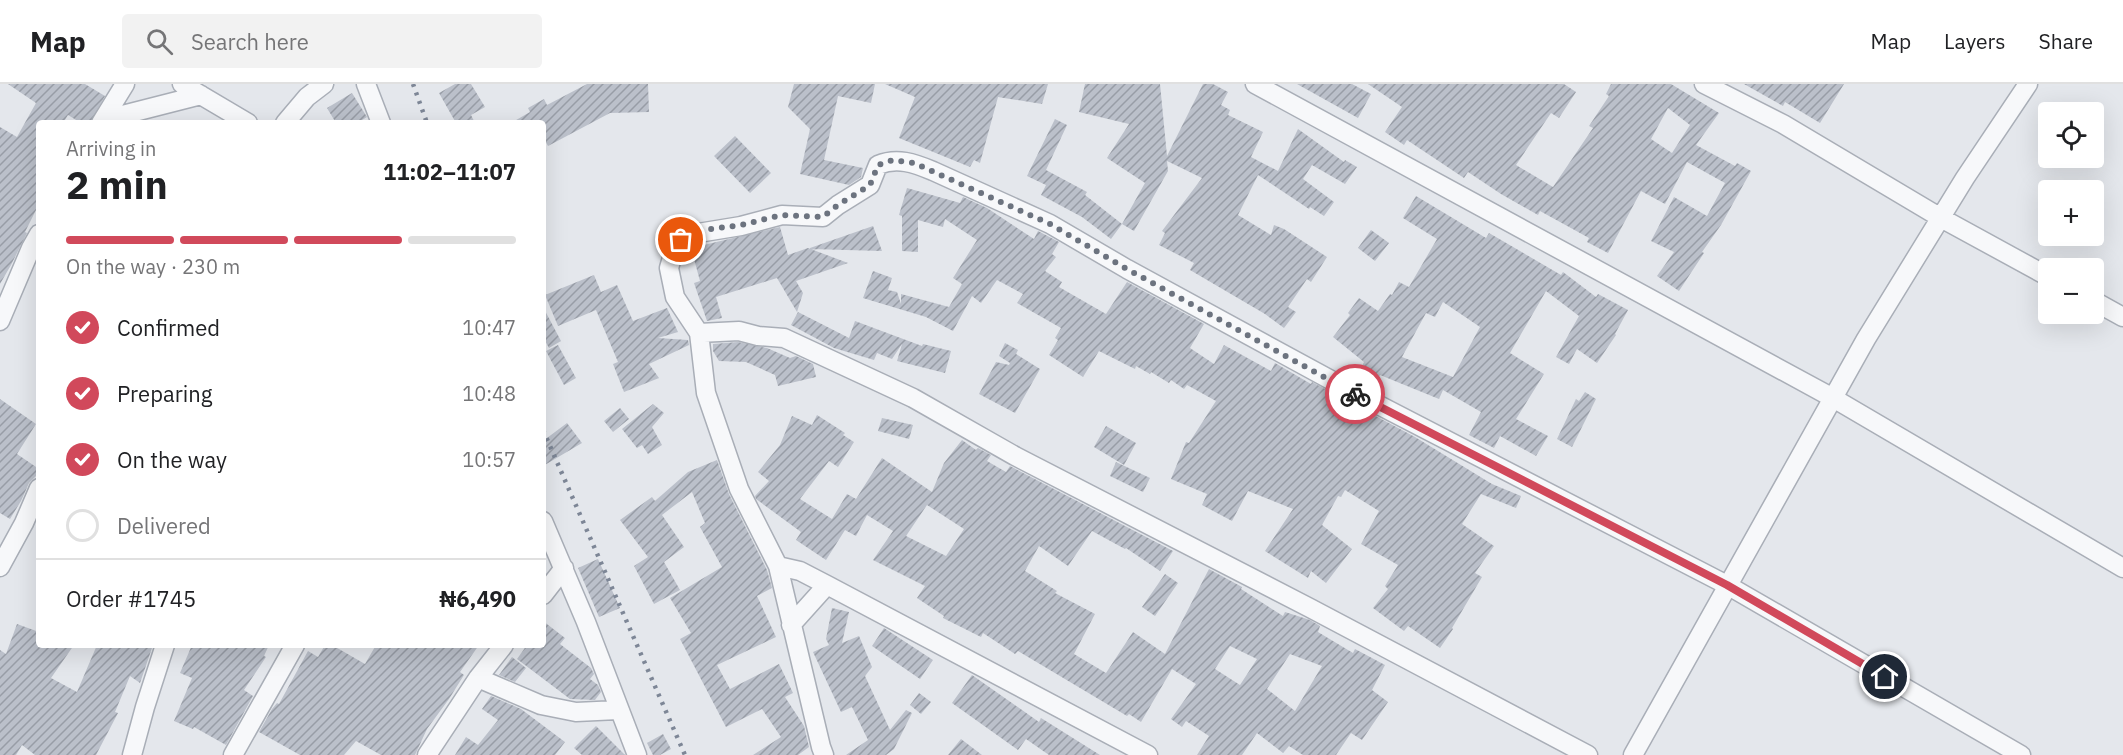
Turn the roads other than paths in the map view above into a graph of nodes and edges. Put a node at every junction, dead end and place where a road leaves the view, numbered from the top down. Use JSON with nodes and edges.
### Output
{"nodes":[{"id":1,"x":125,"y":84,"type":"edge"},
{"id":2,"x":182,"y":84,"type":"edge"},
{"id":3,"x":324,"y":84,"type":"edge"},
{"id":4,"x":366,"y":84,"type":"edge"},
{"id":5,"x":1255,"y":84,"type":"edge"},
{"id":6,"x":1704,"y":84,"type":"edge"},
{"id":7,"x":2028,"y":84,"type":"edge"},
{"id":8,"x":201,"y":95,"type":"junction"},
{"id":9,"x":103,"y":120,"type":"edge"},
{"id":10,"x":106,"y":120,"type":"edge"},
{"id":11,"x":243,"y":120,"type":"edge"},
{"id":12,"x":288,"y":120,"type":"edge"},
{"id":13,"x":380,"y":120,"type":"edge"},
{"id":14,"x":1941,"y":218,"type":"junction"},
{"id":15,"x":36,"y":239,"type":"edge"},
{"id":16,"x":2038,"y":271,"type":"edge"},
{"id":17,"x":2104,"y":307,"type":"edge"},
{"id":18,"x":2123,"y":317,"type":"edge"},
{"id":19,"x":0,"y":321,"type":"edge"},
{"id":20,"x":699,"y":333,"type":"junction"},
{"id":21,"x":1833,"y":398,"type":"junction"},
{"id":22,"x":36,"y":495,"type":"edge"},
{"id":23,"x":546,"y":528,"type":"edge"},
{"id":24,"x":778,"y":566,"type":"junction"},
{"id":25,"x":0,"y":567,"type":"edge"},
{"id":26,"x":564,"y":568,"type":"junction"},
{"id":27,"x":2123,"y":568,"type":"edge"},
{"id":28,"x":827,"y":585,"type":"junction"},
{"id":29,"x":1727,"y":585,"type":"junction"},
{"id":30,"x":546,"y":591,"type":"edge"},
{"id":31,"x":790,"y":625,"type":"junction"},
{"id":32,"x":164,"y":648,"type":"edge"},
{"id":33,"x":293,"y":648,"type":"edge"},
{"id":34,"x":502,"y":648,"type":"edge"},
{"id":35,"x":478,"y":678,"type":"junction"},
{"id":36,"x":618,"y":710,"type":"junction"},
{"id":37,"x":132,"y":755,"type":"edge"},
{"id":38,"x":233,"y":755,"type":"edge"},
{"id":39,"x":427,"y":755,"type":"edge"},
{"id":40,"x":637,"y":755,"type":"edge"},
{"id":41,"x":824,"y":755,"type":"edge"},
{"id":42,"x":1148,"y":755,"type":"edge"},
{"id":43,"x":1588,"y":755,"type":"edge"},
{"id":44,"x":1633,"y":755,"type":"edge"},
{"id":45,"x":2021,"y":755,"type":"edge"}],
"edges":[{"from":1,"to":9,"type":"street"},
{"from":2,"to":8,"type":"street"},
{"from":3,"to":12,"type":"street"},
{"from":4,"to":13,"type":"street"},
{"from":5,"to":21,"type":"street"},
{"from":6,"to":14,"type":"street"},
{"from":7,"to":14,"type":"street"},
{"from":8,"to":10,"type":"street"},
{"from":8,"to":11,"type":"street"},
{"from":14,"to":16,"type":"street"},
{"from":14,"to":21,"type":"street"},
{"from":15,"to":19,"type":"street"},
{"from":17,"to":18,"type":"street"},
{"from":20,"to":24,"type":"street"},
{"from":20,"to":29,"type":"street"},
{"from":20,"to":43,"type":"street"},
{"from":21,"to":27,"type":"street"},
{"from":21,"to":29,"type":"street"},
{"from":22,"to":25,"type":"street"},
{"from":23,"to":26,"type":"street"},
{"from":24,"to":28,"type":"street"},
{"from":24,"to":31,"type":"street"},
{"from":26,"to":30,"type":"street"},
{"from":26,"to":36,"type":"street"},
{"from":28,"to":31,"type":"street"},
{"from":28,"to":42,"type":"street"},
{"from":29,"to":44,"type":"street"},
{"from":29,"to":45,"type":"street"},
{"from":31,"to":41,"type":"street"},
{"from":32,"to":37,"type":"street"},
{"from":33,"to":38,"type":"street"},
{"from":34,"to":35,"type":"street"},
{"from":35,"to":36,"type":"street"},
{"from":35,"to":39,"type":"street"},
{"from":36,"to":40,"type":"street"}]}
